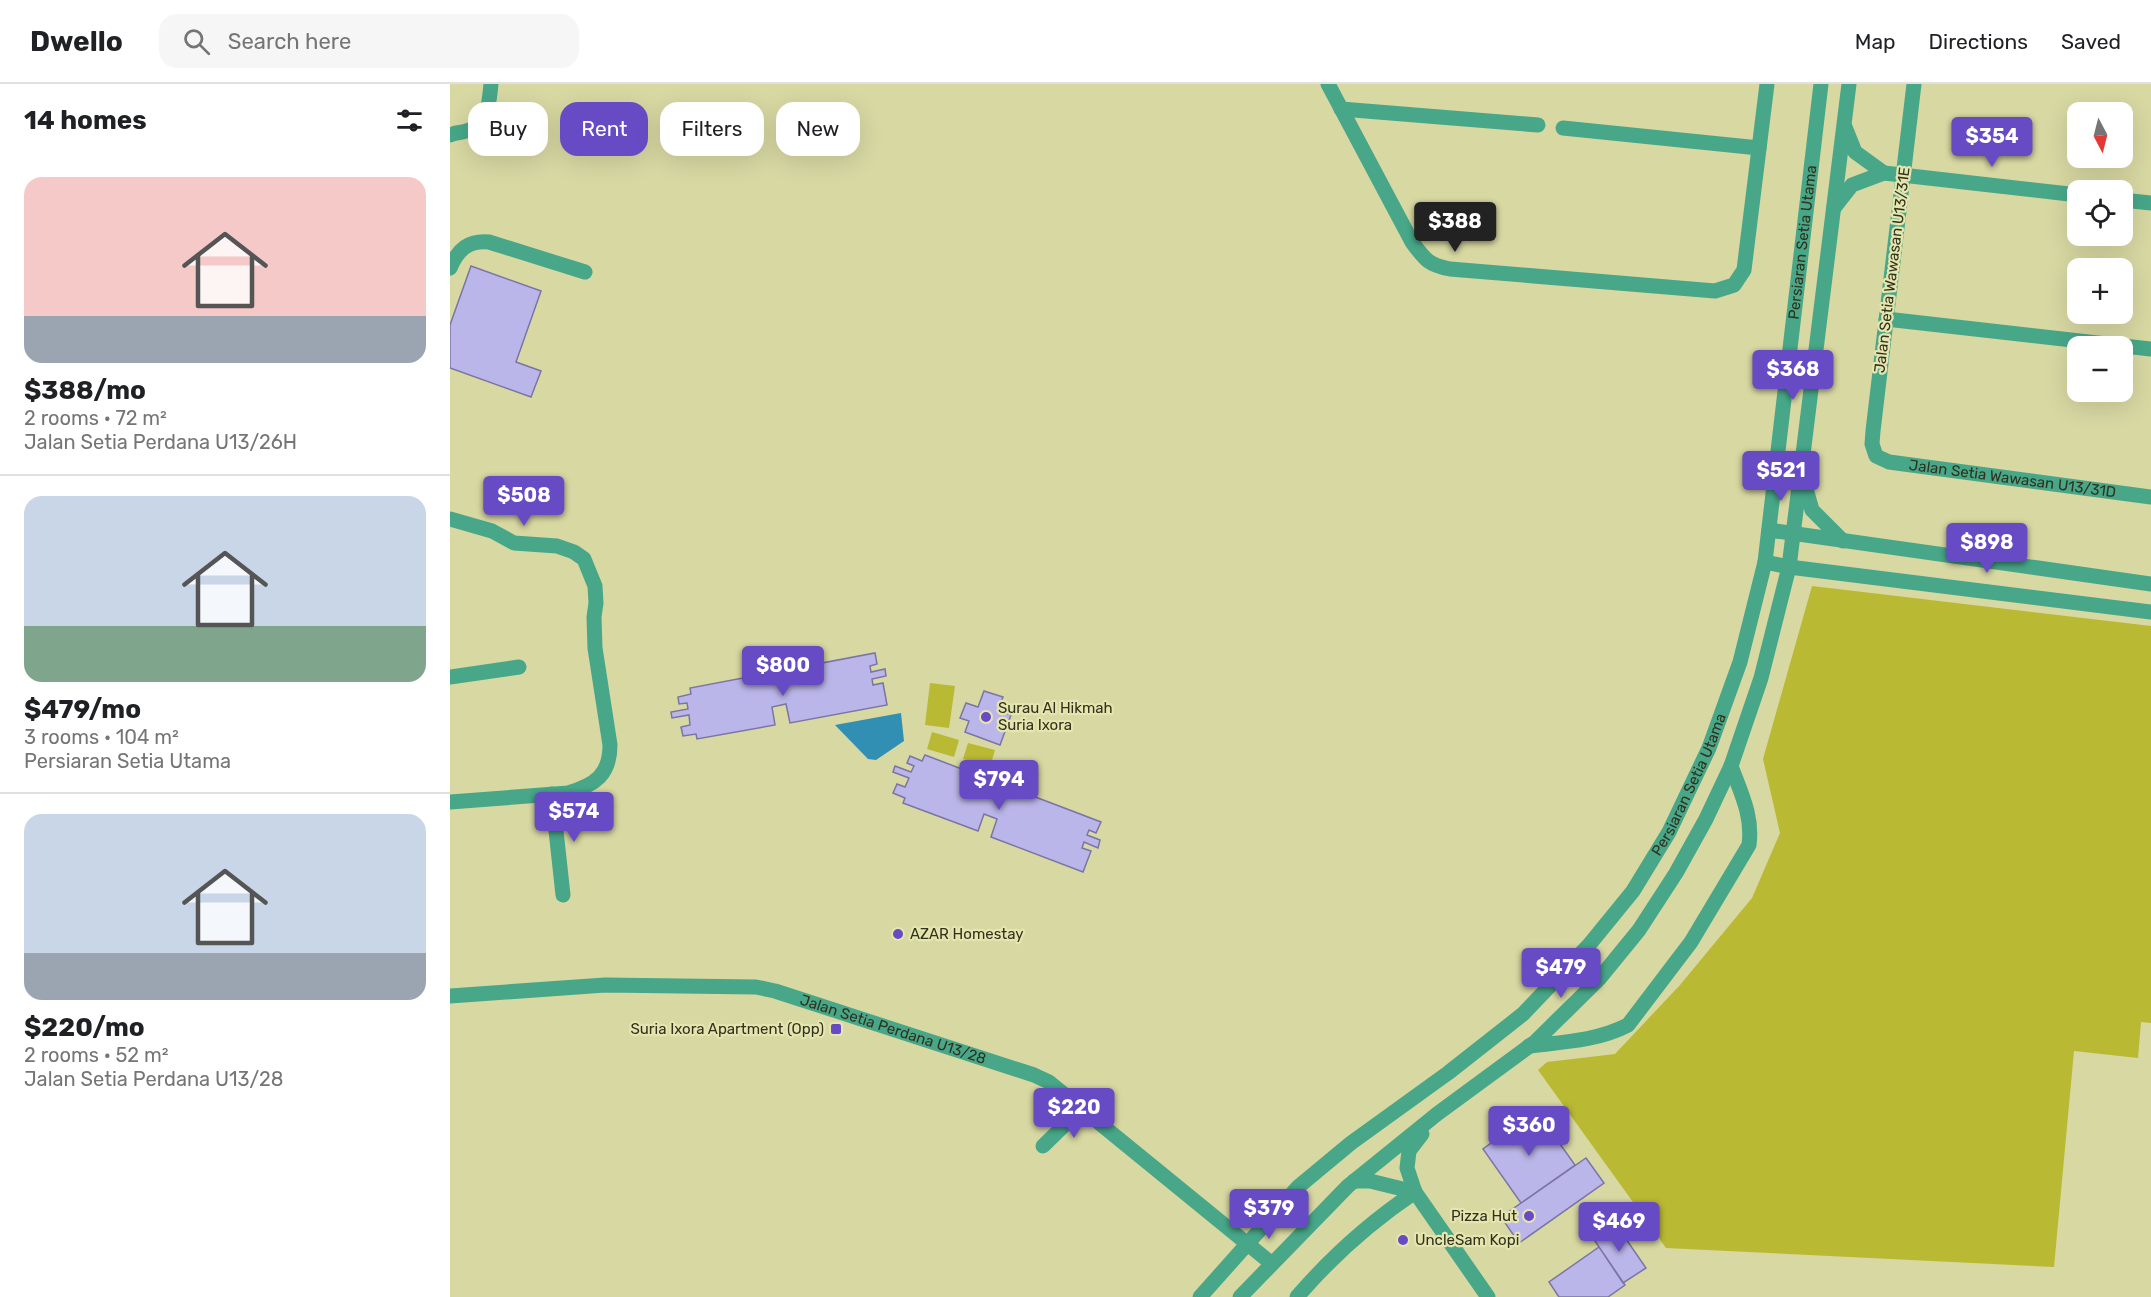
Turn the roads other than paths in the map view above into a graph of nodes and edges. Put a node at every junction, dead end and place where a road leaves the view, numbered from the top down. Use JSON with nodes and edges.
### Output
{"nodes":[{"id":1,"x":491,"y":84,"type":"edge"},
{"id":2,"x":1328,"y":84,"type":"edge"},
{"id":3,"x":1767,"y":84,"type":"edge"},
{"id":4,"x":1821,"y":84,"type":"edge"},
{"id":5,"x":1849,"y":84,"type":"edge"},
{"id":6,"x":1914,"y":84,"type":"edge"},
{"id":7,"x":1341,"y":109,"type":"junction"},
{"id":8,"x":1844,"y":122,"type":"junction"},
{"id":9,"x":1538,"y":125,"type":"dead end"},
{"id":10,"x":1563,"y":128,"type":"dead end"},
{"id":11,"x":452,"y":131,"type":"edge"},
{"id":12,"x":1760,"y":148,"type":"junction"},
{"id":13,"x":1884,"y":173,"type":"junction"},
{"id":14,"x":1903,"y":175,"type":"junction"},
{"id":15,"x":2067,"y":194,"type":"edge"},
{"id":16,"x":2133,"y":201,"type":"edge"},
{"id":17,"x":2151,"y":203,"type":"edge"},
{"id":18,"x":1832,"y":210,"type":"junction"},
{"id":19,"x":450,"y":268,"type":"edge"},
{"id":20,"x":585,"y":272,"type":"dead end"},
{"id":21,"x":1886,"y":319,"type":"junction"},
{"id":22,"x":2151,"y":349,"type":"edge"},
{"id":23,"x":1876,"y":456,"type":"joint"},
{"id":24,"x":1801,"y":472,"type":"junction"},
{"id":25,"x":2151,"y":497,"type":"edge"},
{"id":26,"x":450,"y":519,"type":"edge"},
{"id":27,"x":1769,"y":530,"type":"junction"},
{"id":28,"x":1794,"y":535,"type":"junction"},
{"id":29,"x":1843,"y":542,"type":"junction"},
{"id":30,"x":1765,"y":562,"type":"junction"},
{"id":31,"x":1789,"y":567,"type":"junction"},
{"id":32,"x":2151,"y":584,"type":"edge"},
{"id":33,"x":2151,"y":612,"type":"edge"},
{"id":34,"x":519,"y":667,"type":"dead end"},
{"id":35,"x":450,"y":677,"type":"edge"},
{"id":36,"x":1731,"y":766,"type":"junction"},
{"id":37,"x":552,"y":794,"type":"junction"},
{"id":38,"x":450,"y":802,"type":"edge"},
{"id":39,"x":563,"y":895,"type":"dead end"},
{"id":40,"x":450,"y":996,"type":"edge"},
{"id":41,"x":1529,"y":1046,"type":"junction"},
{"id":42,"x":1081,"y":1109,"type":"junction"},
{"id":43,"x":1437,"y":1114,"type":"junction"},
{"id":44,"x":1043,"y":1146,"type":"dead end"},
{"id":45,"x":1354,"y":1181,"type":"junction"},
{"id":46,"x":1415,"y":1192,"type":"junction"},
{"id":47,"x":1246,"y":1244,"type":"junction"},
{"id":48,"x":1271,"y":1263,"type":"junction"},
{"id":49,"x":1200,"y":1297,"type":"edge"},
{"id":50,"x":1240,"y":1297,"type":"edge"},
{"id":51,"x":1297,"y":1297,"type":"edge"},
{"id":52,"x":1488,"y":1297,"type":"edge"}],
"edges":[{"from":1,"to":11,"type":"street"},
{"from":2,"to":7,"type":"street"},
{"from":3,"to":12,"type":"street"},
{"from":4,"to":27,"type":"street","name":"Persiaran Setia Utama"},
{"from":5,"to":8,"type":"street","name":"Persiaran Setia Utama"},
{"from":6,"to":14,"type":"street","name":"Jalan Setia Wawasan U13/31E"},
{"from":7,"to":9,"type":"street"},
{"from":7,"to":12,"type":"street"},
{"from":8,"to":13,"type":"street"},
{"from":8,"to":18,"type":"street","name":"Persiaran Setia Utama"},
{"from":10,"to":12,"type":"street"},
{"from":13,"to":14,"type":"street"},
{"from":13,"to":18,"type":"street"},
{"from":14,"to":15,"type":"street"},
{"from":14,"to":21,"type":"street","name":"Jalan Setia Wawasan U13/31E"},
{"from":16,"to":17,"type":"street"},
{"from":18,"to":24,"type":"street","name":"Persiaran Setia Utama"},
{"from":19,"to":20,"type":"street"},
{"from":21,"to":22,"type":"street"},
{"from":21,"to":23,"type":"street","name":"Jalan Setia Wawasan U13/31E"},
{"from":23,"to":25,"type":"street","name":"Jalan Setia Wawasan U13/31D"},
{"from":24,"to":28,"type":"street","name":"Persiaran Setia Utama"},
{"from":24,"to":29,"type":"street"},
{"from":26,"to":37,"type":"street"},
{"from":27,"to":28,"type":"street"},
{"from":27,"to":30,"type":"street","name":"Persiaran Setia Utama"},
{"from":28,"to":29,"type":"street"},
{"from":28,"to":31,"type":"street","name":"Persiaran Setia Utama"},
{"from":29,"to":32,"type":"street"},
{"from":30,"to":31,"type":"street"},
{"from":30,"to":47,"type":"street","name":"Persiaran Setia Utama"},
{"from":31,"to":33,"type":"street"},
{"from":31,"to":36,"type":"street","name":"Persiaran Setia Utama"},
{"from":34,"to":35,"type":"street"},
{"from":36,"to":41,"type":"street","name":"Persiaran Setia Utama"},
{"from":36,"to":41,"type":"street"},
{"from":37,"to":38,"type":"street"},
{"from":37,"to":39,"type":"street"},
{"from":40,"to":42,"type":"street","name":"Jalan Setia Perdana U13/28"},
{"from":41,"to":43,"type":"street","name":"Persiaran Setia Utama"},
{"from":42,"to":44,"type":"street"},
{"from":42,"to":47,"type":"street","name":"Jalan Setia Perdana U13/28"},
{"from":43,"to":45,"type":"street","name":"Persiaran Setia Utama"},
{"from":43,"to":46,"type":"street"},
{"from":45,"to":46,"type":"street"},
{"from":45,"to":48,"type":"street","name":"Persiaran Setia Utama"},
{"from":46,"to":51,"type":"street"},
{"from":46,"to":52,"type":"street"},
{"from":47,"to":48,"type":"street","name":"Jalan Setia Perdana U13/28"},
{"from":47,"to":49,"type":"street","name":"Persiaran Setia Utama"},
{"from":48,"to":50,"type":"street","name":"Persiaran Setia Utama"}]}
